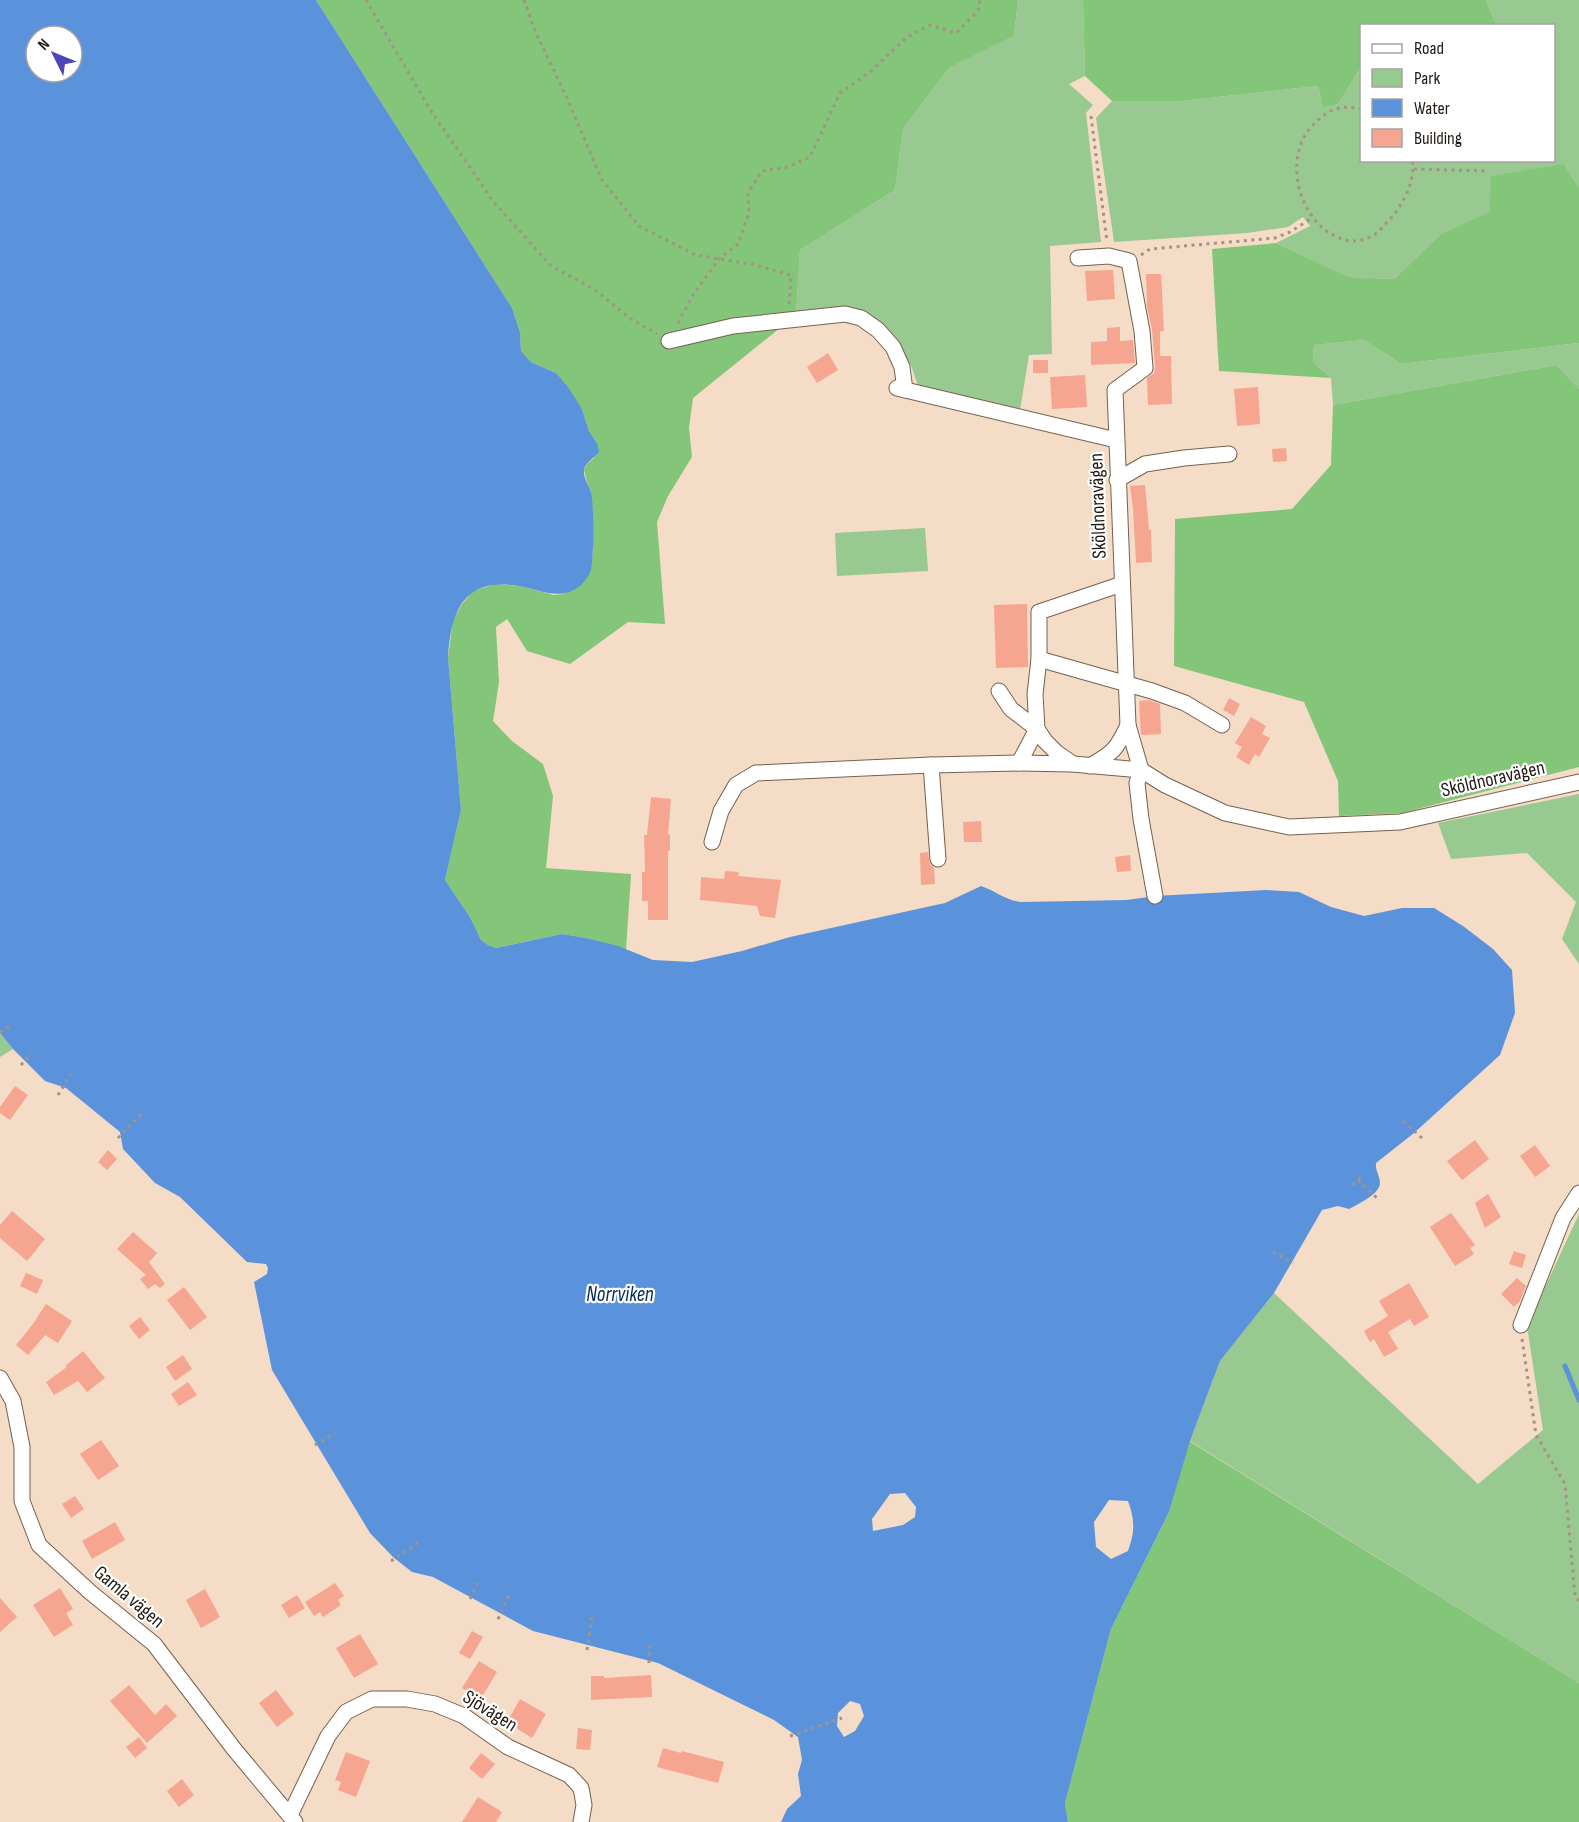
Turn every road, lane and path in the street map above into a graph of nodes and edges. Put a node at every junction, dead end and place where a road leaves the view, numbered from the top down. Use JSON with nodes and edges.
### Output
{"nodes":[{"id":1,"x":366,"y":0,"type":"edge"},
{"id":2,"x":524,"y":0,"type":"edge"},
{"id":3,"x":980,"y":0,"type":"edge"},
{"id":4,"x":1360,"y":109,"type":"edge"},
{"id":5,"x":1091,"y":116,"type":"dead end"},
{"id":6,"x":1412,"y":162,"type":"edge"},
{"id":7,"x":1414,"y":169,"type":"junction"},
{"id":8,"x":1488,"y":171,"type":"dead end"},
{"id":9,"x":1312,"y":218,"type":"junction"},
{"id":10,"x":1109,"y":256,"type":"junction"},
{"id":11,"x":1078,"y":258,"type":"dead end"},
{"id":12,"x":719,"y":259,"type":"junction"},
{"id":13,"x":1129,"y":261,"type":"junction"},
{"id":14,"x":788,"y":321,"type":"junction"},
{"id":15,"x":669,"y":341,"type":"junction"},
{"id":16,"x":1116,"y":440,"type":"junction"},
{"id":17,"x":1229,"y":454,"type":"dead end"},
{"id":18,"x":1118,"y":480,"type":"junction"},
{"id":19,"x":1122,"y":584,"type":"junction"},
{"id":20,"x":1039,"y":659,"type":"junction"},
{"id":21,"x":1126,"y":684,"type":"junction"},
{"id":22,"x":999,"y":691,"type":"dead end"},
{"id":23,"x":1128,"y":725,"type":"junction"},
{"id":24,"x":1221,"y":725,"type":"dead end"},
{"id":25,"x":1037,"y":729,"type":"junction"},
{"id":26,"x":1019,"y":763,"type":"junction"},
{"id":27,"x":1073,"y":764,"type":"junction"},
{"id":28,"x":931,"y":765,"type":"junction"},
{"id":29,"x":1090,"y":766,"type":"junction"},
{"id":30,"x":1141,"y":770,"type":"junction"},
{"id":31,"x":1579,"y":782,"type":"edge"},
{"id":32,"x":712,"y":842,"type":"dead end"},
{"id":33,"x":938,"y":859,"type":"dead end"},
{"id":34,"x":1155,"y":896,"type":"dead end"},
{"id":35,"x":10,"y":1026,"type":"dead end"},
{"id":36,"x":0,"y":1032,"type":"edge"},
{"id":37,"x":32,"y":1053,"type":"dead end"},
{"id":38,"x":21,"y":1065,"type":"dead end"},
{"id":39,"x":71,"y":1074,"type":"dead end"},
{"id":40,"x":58,"y":1095,"type":"dead end"},
{"id":41,"x":141,"y":1114,"type":"dead end"},
{"id":42,"x":1403,"y":1121,"type":"dead end"},
{"id":43,"x":118,"y":1138,"type":"dead end"},
{"id":44,"x":1422,"y":1138,"type":"dead end"},
{"id":45,"x":1363,"y":1174,"type":"dead end"},
{"id":46,"x":1358,"y":1180,"type":"junction"},
{"id":47,"x":1353,"y":1185,"type":"dead end"},
{"id":48,"x":1579,"y":1193,"type":"edge"},
{"id":49,"x":1377,"y":1198,"type":"dead end"},
{"id":50,"x":1273,"y":1252,"type":"dead end"},
{"id":51,"x":1293,"y":1263,"type":"dead end"},
{"id":52,"x":1521,"y":1325,"type":"joint"},
{"id":53,"x":0,"y":1378,"type":"edge"},
{"id":54,"x":335,"y":1433,"type":"dead end"},
{"id":55,"x":315,"y":1445,"type":"dead end"},
{"id":56,"x":418,"y":1544,"type":"dead end"},
{"id":57,"x":391,"y":1561,"type":"dead end"},
{"id":58,"x":478,"y":1582,"type":"dead end"},
{"id":59,"x":509,"y":1595,"type":"dead end"},
{"id":60,"x":470,"y":1599,"type":"dead end"},
{"id":61,"x":1579,"y":1601,"type":"edge"},
{"id":62,"x":592,"y":1616,"type":"dead end"},
{"id":63,"x":498,"y":1618,"type":"dead end"},
{"id":64,"x":650,"y":1642,"type":"dead end"},
{"id":65,"x":587,"y":1650,"type":"dead end"},
{"id":66,"x":649,"y":1663,"type":"dead end"},
{"id":67,"x":842,"y":1718,"type":"dead end"},
{"id":68,"x":790,"y":1736,"type":"dead end"},
{"id":69,"x":292,"y":1819,"type":"edge"},
{"id":70,"x":581,"y":1822,"type":"edge"}],
"edges":[{"from":1,"to":15,"type":"path"},
{"from":2,"to":12,"type":"path"},
{"from":3,"to":12,"type":"path"},
{"from":4,"to":9,"type":"path"},
{"from":5,"to":10,"type":"path"},
{"from":6,"to":7,"type":"path"},
{"from":7,"to":8,"type":"path"},
{"from":7,"to":9,"type":"path"},
{"from":9,"to":13,"type":"path"},
{"from":10,"to":11,"type":"street"},
{"from":10,"to":13,"type":"street"},
{"from":12,"to":14,"type":"path"},
{"from":12,"to":15,"type":"path"},
{"from":13,"to":16,"type":"street"},
{"from":14,"to":15,"type":"street"},
{"from":14,"to":16,"type":"street","name":"Sköldnoravägen"},
{"from":16,"to":18,"type":"street","name":"Sköldnoravägen"},
{"from":17,"to":18,"type":"street"},
{"from":18,"to":19,"type":"street","name":"Sköldnoravägen"},
{"from":19,"to":20,"type":"street"},
{"from":19,"to":21,"type":"street","name":"Sköldnoravägen"},
{"from":20,"to":21,"type":"street"},
{"from":20,"to":25,"type":"street"},
{"from":21,"to":23,"type":"street","name":"Sköldnoravägen"},
{"from":21,"to":24,"type":"street"},
{"from":22,"to":25,"type":"street"},
{"from":23,"to":29,"type":"street"},
{"from":23,"to":30,"type":"street","name":"Sköldnoravägen"},
{"from":25,"to":26,"type":"street"},
{"from":25,"to":27,"type":"street"},
{"from":26,"to":27,"type":"street","name":"Sköldnoravägen"},
{"from":26,"to":28,"type":"street","name":"Sköldnoravägen"},
{"from":27,"to":29,"type":"street","name":"Sköldnoravägen"},
{"from":28,"to":32,"type":"street","name":"Sköldnoravägen"},
{"from":28,"to":33,"type":"street"},
{"from":29,"to":30,"type":"street","name":"Sköldnoravägen"},
{"from":30,"to":31,"type":"street","name":"Sköldnoravägen"},
{"from":30,"to":34,"type":"street"},
{"from":35,"to":36,"type":"path"},
{"from":37,"to":38,"type":"path"},
{"from":39,"to":40,"type":"path"},
{"from":41,"to":43,"type":"path"},
{"from":42,"to":44,"type":"path"},
{"from":45,"to":46,"type":"path"},
{"from":46,"to":47,"type":"path"},
{"from":46,"to":49,"type":"path"},
{"from":48,"to":52,"type":"street"},
{"from":50,"to":51,"type":"path"},
{"from":52,"to":61,"type":"path"},
{"from":53,"to":69,"type":"street","name":"Gamla vägen"},
{"from":54,"to":55,"type":"path"},
{"from":56,"to":57,"type":"path"},
{"from":58,"to":60,"type":"path"},
{"from":59,"to":63,"type":"path"},
{"from":62,"to":65,"type":"path"},
{"from":64,"to":66,"type":"path"},
{"from":67,"to":68,"type":"path"},
{"from":69,"to":70,"type":"street","name":"Sjövägen"}]}
